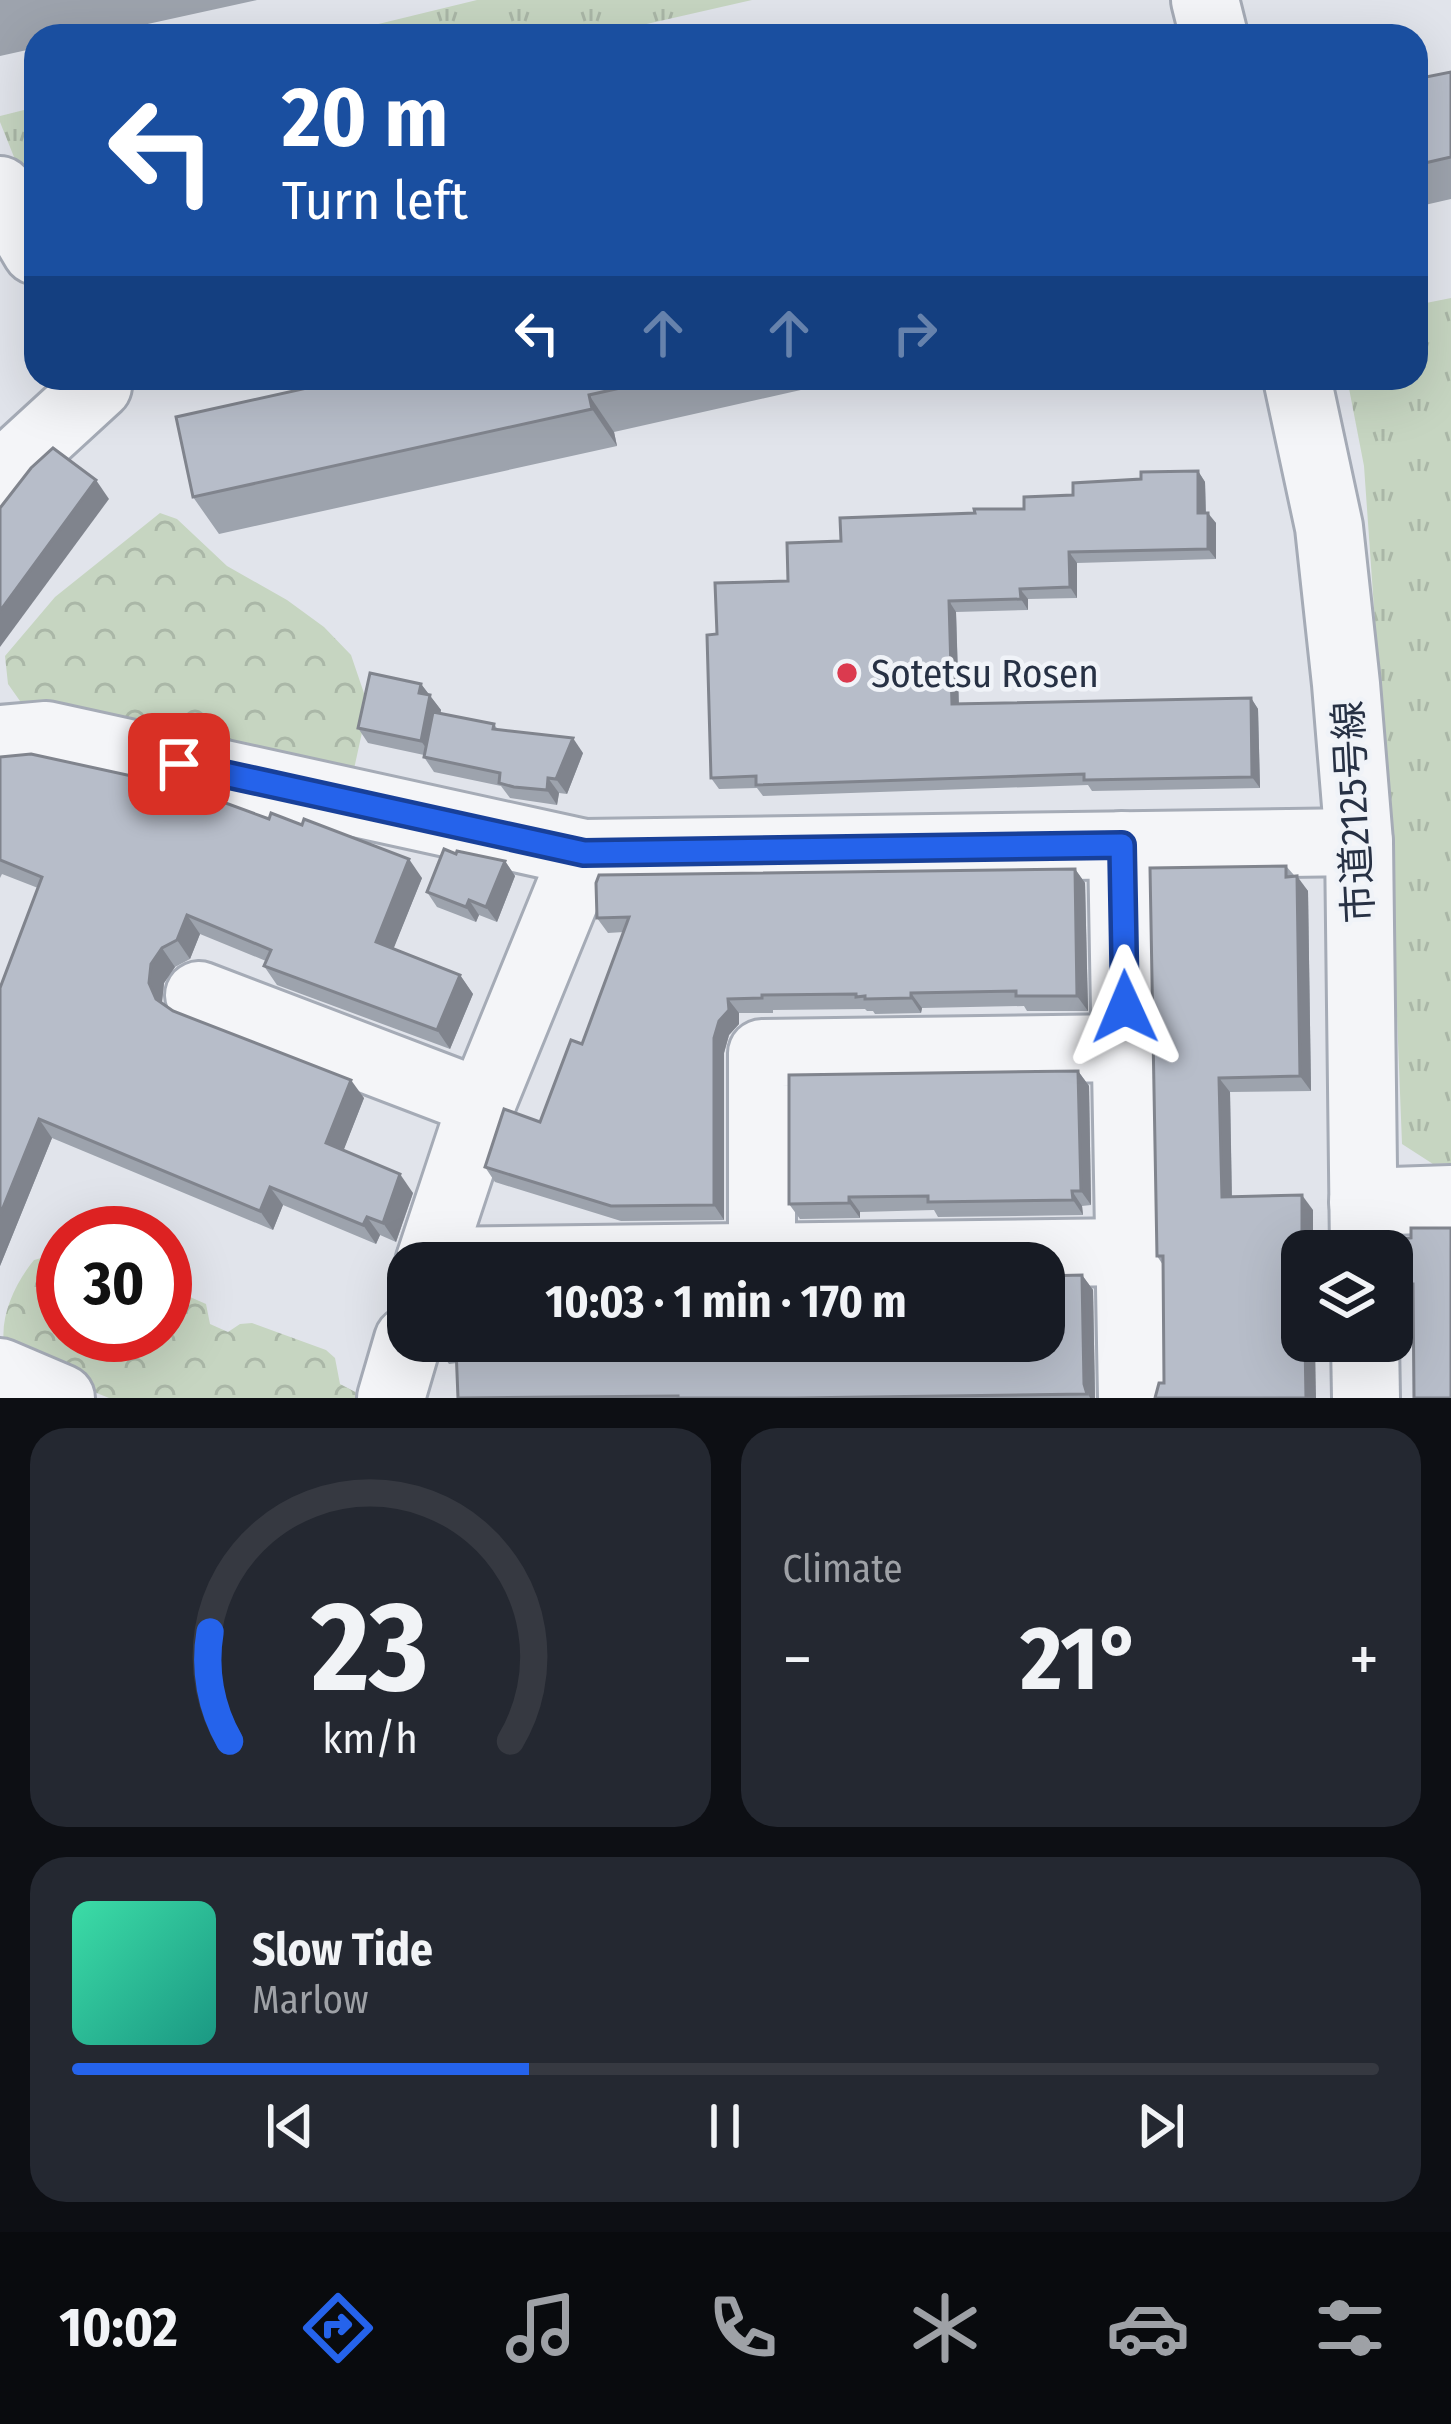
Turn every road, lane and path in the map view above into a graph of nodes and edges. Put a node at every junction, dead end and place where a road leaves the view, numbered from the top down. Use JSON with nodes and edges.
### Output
{"nodes":[{"id":1,"x":0,"y":190,"type":"edge"},
{"id":2,"x":24,"y":231,"type":"edge"},
{"id":3,"x":94,"y":390,"type":"edge"},
{"id":4,"x":1300,"y":390,"type":"edge"},
{"id":5,"x":0,"y":476,"type":"edge"},
{"id":6,"x":0,"y":739,"type":"edge"},
{"id":7,"x":1359,"y":842,"type":"junction"},
{"id":8,"x":1122,"y":845,"type":"junction"},
{"id":9,"x":584,"y":853,"type":"junction"},
{"id":10,"x":200,"y":995,"type":"dead end"},
{"id":11,"x":1126,"y":1048,"type":"junction"},
{"id":12,"x":482,"y":1103,"type":"junction"},
{"id":13,"x":1451,"y":1199,"type":"edge"},
{"id":14,"x":1364,"y":1226,"type":"edge"},
{"id":15,"x":436,"y":1242,"type":"edge"},
{"id":16,"x":762,"y":1242,"type":"edge"},
{"id":17,"x":1129,"y":1252,"type":"junction"},
{"id":18,"x":1065,"y":1253,"type":"edge"},
{"id":19,"x":402,"y":1362,"type":"edge"},
{"id":20,"x":1366,"y":1362,"type":"edge"},
{"id":21,"x":0,"y":1372,"type":"edge"},
{"id":22,"x":61,"y":1398,"type":"edge"},
{"id":23,"x":391,"y":1398,"type":"edge"},
{"id":24,"x":1132,"y":1398,"type":"edge"},
{"id":25,"x":1366,"y":1398,"type":"edge"}],
"edges":[{"from":1,"to":2,"type":"street"},
{"from":3,"to":5,"type":"street"},
{"from":4,"to":7,"type":"street","name":"市道2125号線"},
{"from":6,"to":9,"type":"street"},
{"from":7,"to":8,"type":"street"},
{"from":7,"to":14,"type":"street","name":"市道2125号線"},
{"from":8,"to":9,"type":"street"},
{"from":8,"to":11,"type":"street"},
{"from":9,"to":12,"type":"street"},
{"from":10,"to":12,"type":"street"},
{"from":11,"to":16,"type":"street"},
{"from":11,"to":17,"type":"street"},
{"from":12,"to":15,"type":"street"},
{"from":13,"to":14,"type":"street"},
{"from":17,"to":18,"type":"street"},
{"from":17,"to":24,"type":"street"},
{"from":19,"to":23,"type":"street"},
{"from":20,"to":25,"type":"street"},
{"from":21,"to":22,"type":"street"}]}
